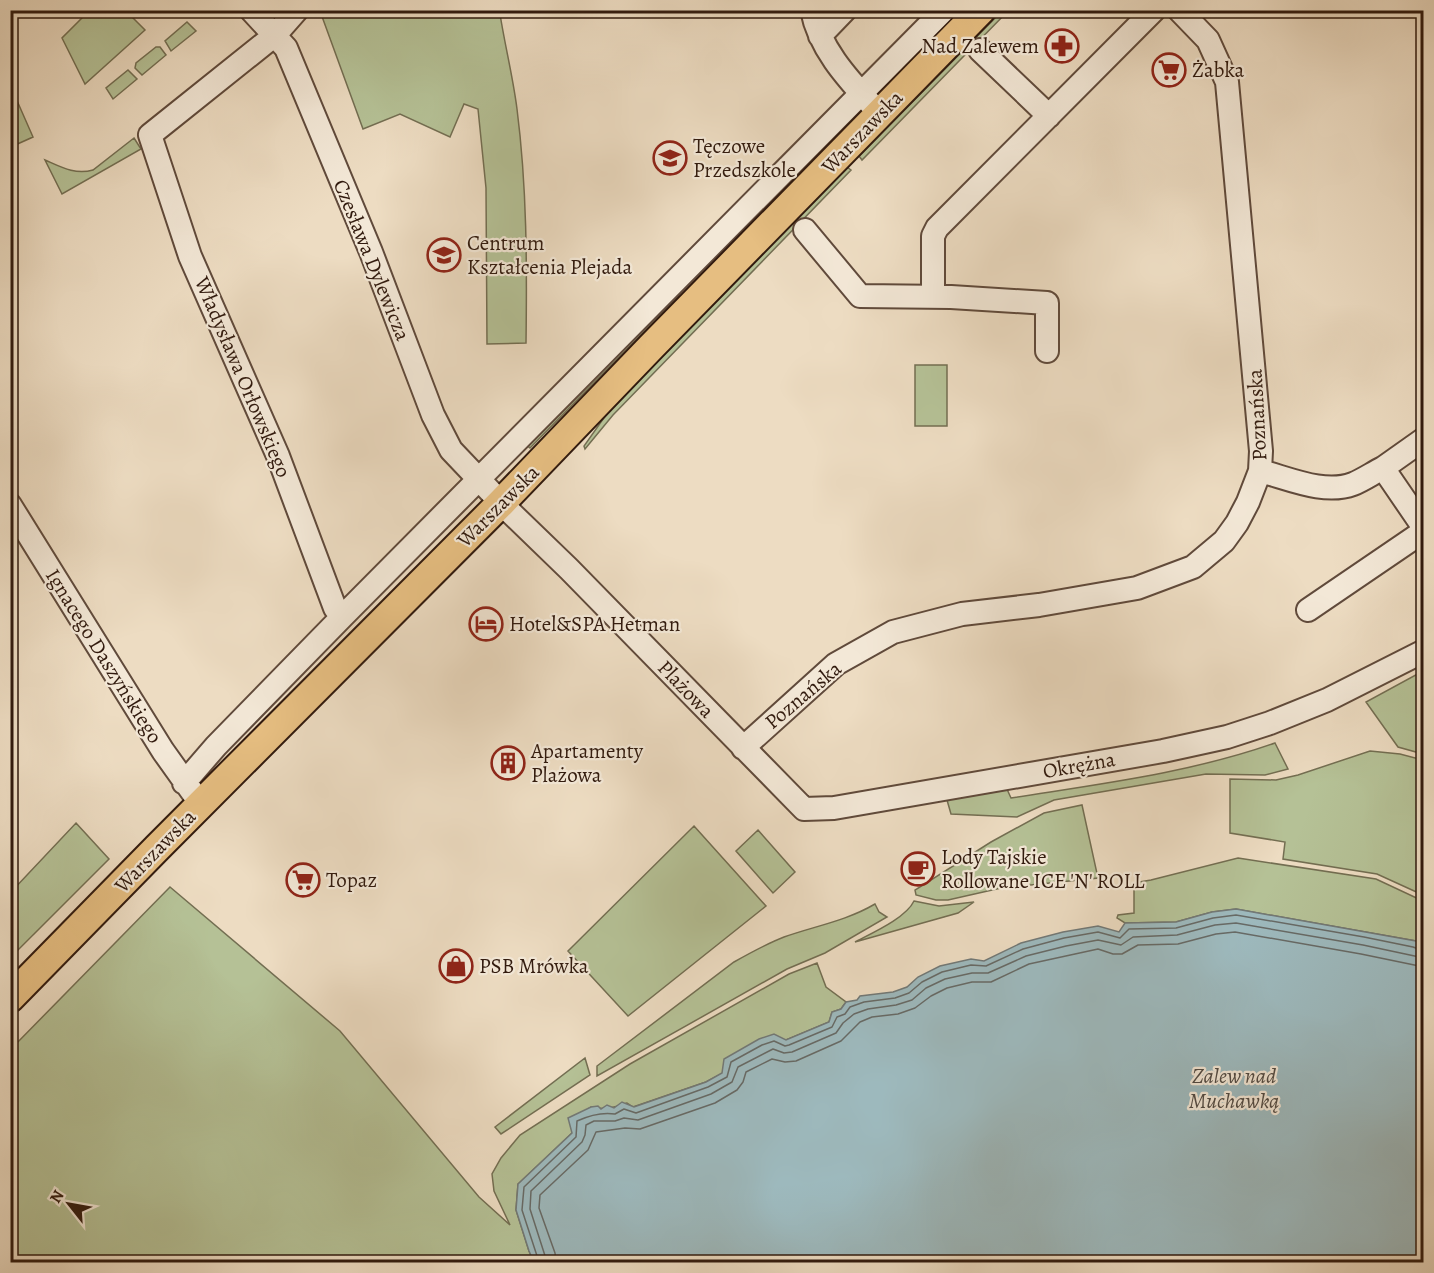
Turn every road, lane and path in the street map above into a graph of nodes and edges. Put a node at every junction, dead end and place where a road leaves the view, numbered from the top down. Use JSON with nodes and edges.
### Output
{"nodes":[{"id":1,"x":251,"y":10,"type":"edge"},
{"id":2,"x":297,"y":10,"type":"edge"},
{"id":3,"x":812,"y":10,"type":"edge"},
{"id":4,"x":845,"y":10,"type":"edge"},
{"id":5,"x":944,"y":10,"type":"edge"},
{"id":6,"x":981,"y":10,"type":"edge"},
{"id":7,"x":1154,"y":10,"type":"edge"},
{"id":8,"x":1179,"y":10,"type":"edge"},
{"id":9,"x":275,"y":35,"type":"junction"},
{"id":10,"x":820,"y":36,"type":"junction"},
{"id":11,"x":980,"y":50,"type":"dead end"},
{"id":12,"x":861,"y":93,"type":"junction"},
{"id":13,"x":880,"y":113,"type":"junction"},
{"id":14,"x":1049,"y":116,"type":"junction"},
{"id":15,"x":805,"y":230,"type":"dead end"},
{"id":16,"x":933,"y":297,"type":"junction"},
{"id":17,"x":1047,"y":351,"type":"dead end"},
{"id":18,"x":1424,"y":439,"type":"edge"},
{"id":19,"x":1383,"y":468,"type":"junction"},
{"id":20,"x":1260,"y":471,"type":"junction"},
{"id":21,"x":478,"y":479,"type":"junction"},
{"id":22,"x":501,"y":503,"type":"junction"},
{"id":23,"x":10,"y":505,"type":"edge"},
{"id":24,"x":1424,"y":530,"type":"edge"},
{"id":25,"x":1308,"y":610,"type":"dead end"},
{"id":26,"x":342,"y":617,"type":"junction"},
{"id":27,"x":1424,"y":651,"type":"edge"},
{"id":28,"x":743,"y":748,"type":"junction"},
{"id":29,"x":193,"y":793,"type":"junction"},
{"id":30,"x":10,"y":998,"type":"edge"}],
"edges":[{"from":1,"to":9,"type":"street","name":"Czesława Dylewicza"},
{"from":2,"to":9,"type":"street"},
{"from":3,"to":10,"type":"street"},
{"from":4,"to":10,"type":"street"},
{"from":5,"to":12,"type":"street"},
{"from":6,"to":13,"type":"main road","name":"Warszawska"},
{"from":7,"to":14,"type":"street"},
{"from":8,"to":20,"type":"street","name":"Poznańska"},
{"from":9,"to":21,"type":"street","name":"Czesława Dylewicza"},
{"from":9,"to":26,"type":"street","name":"Władysława Orłowskiego"},
{"from":10,"to":12,"type":"street"},
{"from":11,"to":14,"type":"street"},
{"from":12,"to":13,"type":"street"},
{"from":12,"to":21,"type":"street"},
{"from":13,"to":22,"type":"main road","name":"Warszawska"},
{"from":14,"to":16,"type":"street"},
{"from":15,"to":16,"type":"street"},
{"from":16,"to":17,"type":"street"},
{"from":18,"to":19,"type":"street"},
{"from":19,"to":20,"type":"street"},
{"from":19,"to":24,"type":"street"},
{"from":20,"to":28,"type":"street","name":"Poznańska"},
{"from":21,"to":22,"type":"street","name":"Czesława Dylewicza"},
{"from":21,"to":26,"type":"street"},
{"from":22,"to":28,"type":"street","name":"Plażowa"},
{"from":22,"to":29,"type":"main road","name":"Warszawska"},
{"from":23,"to":29,"type":"street","name":"Ignacego Daszyńskiego"},
{"from":24,"to":25,"type":"street"},
{"from":26,"to":29,"type":"street"},
{"from":27,"to":28,"type":"street","name":"Okrężna"},
{"from":29,"to":30,"type":"main road","name":"Warszawska"}]}
